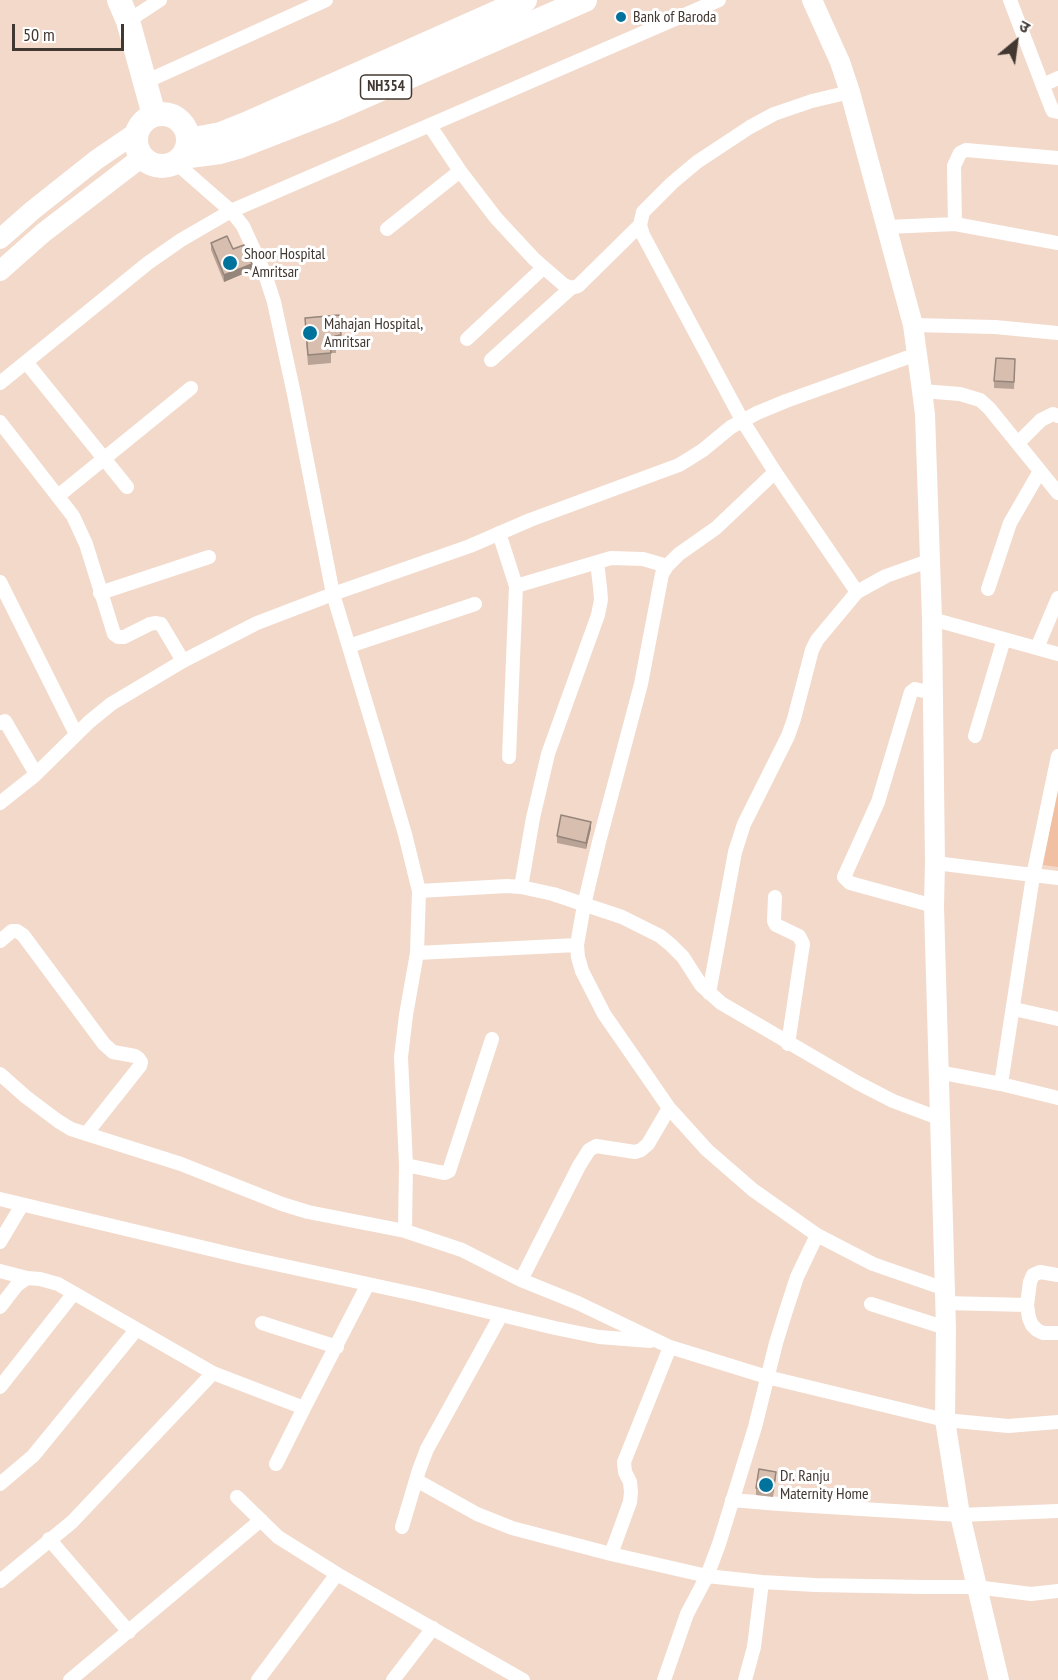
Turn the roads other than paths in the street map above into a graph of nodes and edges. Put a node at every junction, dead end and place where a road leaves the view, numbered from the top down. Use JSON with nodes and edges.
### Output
{"nodes":[{"id":1,"x":160,"y":0,"type":"edge"},
{"id":2,"x":326,"y":0,"type":"edge"},
{"id":3,"x":525,"y":0,"type":"edge"},
{"id":4,"x":585,"y":0,"type":"edge"},
{"id":5,"x":719,"y":0,"type":"edge"},
{"id":6,"x":812,"y":0,"type":"edge"},
{"id":7,"x":1010,"y":0,"type":"edge"},
{"id":8,"x":124,"y":11,"type":"edge"},
{"id":9,"x":1058,"y":78,"type":"edge"},
{"id":10,"x":145,"y":82,"type":"junction"},
{"id":11,"x":1043,"y":85,"type":"junction"},
{"id":12,"x":850,"y":92,"type":"junction"},
{"id":13,"x":1058,"y":112,"type":"edge"},
{"id":14,"x":146,"y":124,"type":"junction"},
{"id":15,"x":430,"y":126,"type":"junction"},
{"id":16,"x":182,"y":154,"type":"junction"},
{"id":17,"x":142,"y":157,"type":"junction"},
{"id":18,"x":1058,"y":158,"type":"edge"},
{"id":19,"x":460,"y":171,"type":"junction"},
{"id":20,"x":231,"y":211,"type":"junction"},
{"id":21,"x":955,"y":224,"type":"junction"},
{"id":22,"x":640,"y":225,"type":"junction"},
{"id":23,"x":887,"y":227,"type":"junction"},
{"id":24,"x":387,"y":229,"type":"dead end"},
{"id":25,"x":0,"y":239,"type":"edge"},
{"id":26,"x":1058,"y":243,"type":"edge"},
{"id":27,"x":543,"y":268,"type":"junction"},
{"id":28,"x":0,"y":271,"type":"edge"},
{"id":29,"x":571,"y":288,"type":"junction"},
{"id":30,"x":913,"y":325,"type":"junction"},
{"id":31,"x":1058,"y":333,"type":"edge"},
{"id":32,"x":467,"y":339,"type":"dead end"},
{"id":33,"x":917,"y":354,"type":"junction"},
{"id":34,"x":491,"y":360,"type":"dead end"},
{"id":35,"x":26,"y":362,"type":"junction"},
{"id":36,"x":0,"y":383,"type":"edge"},
{"id":37,"x":192,"y":388,"type":"dead end"},
{"id":38,"x":922,"y":391,"type":"junction"},
{"id":39,"x":1058,"y":416,"type":"edge"},
{"id":40,"x":742,"y":420,"type":"junction"},
{"id":41,"x":0,"y":422,"type":"edge"},
{"id":42,"x":1018,"y":443,"type":"junction"},
{"id":43,"x":104,"y":459,"type":"junction"},
{"id":44,"x":1040,"y":471,"type":"junction"},
{"id":45,"x":775,"y":472,"type":"junction"},
{"id":46,"x":127,"y":487,"type":"dead end"},
{"id":47,"x":1058,"y":493,"type":"edge"},
{"id":48,"x":58,"y":496,"type":"junction"},
{"id":49,"x":499,"y":533,"type":"junction"},
{"id":50,"x":209,"y":557,"type":"dead end"},
{"id":51,"x":931,"y":560,"type":"junction"},
{"id":52,"x":597,"y":562,"type":"junction"},
{"id":53,"x":668,"y":566,"type":"junction"},
{"id":54,"x":516,"y":586,"type":"junction"},
{"id":55,"x":1,"y":588,"type":"edge"},
{"id":56,"x":988,"y":589,"type":"dead end"},
{"id":57,"x":857,"y":592,"type":"junction"},
{"id":58,"x":100,"y":593,"type":"junction"},
{"id":59,"x":333,"y":594,"type":"junction"},
{"id":60,"x":1058,"y":598,"type":"edge"},
{"id":61,"x":475,"y":604,"type":"dead end"},
{"id":62,"x":932,"y":619,"type":"junction"},
{"id":63,"x":1004,"y":639,"type":"junction"},
{"id":64,"x":349,"y":646,"type":"junction"},
{"id":65,"x":1037,"y":648,"type":"junction"},
{"id":66,"x":1058,"y":654,"type":"edge"},
{"id":67,"x":183,"y":661,"type":"junction"},
{"id":68,"x":933,"y":693,"type":"junction"},
{"id":69,"x":0,"y":723,"type":"edge"},
{"id":70,"x":76,"y":734,"type":"junction"},
{"id":71,"x":975,"y":736,"type":"dead end"},
{"id":72,"x":1058,"y":756,"type":"edge"},
{"id":73,"x":509,"y":758,"type":"dead end"},
{"id":74,"x":36,"y":774,"type":"junction"},
{"id":75,"x":0,"y":803,"type":"edge"},
{"id":76,"x":934,"y":863,"type":"junction"},
{"id":77,"x":1033,"y":876,"type":"junction"},
{"id":78,"x":1058,"y":878,"type":"edge"},
{"id":79,"x":521,"y":887,"type":"junction"},
{"id":80,"x":419,"y":891,"type":"junction"},
{"id":81,"x":775,"y":897,"type":"dead end"},
{"id":82,"x":584,"y":905,"type":"junction"},
{"id":83,"x":934,"y":906,"type":"junction"},
{"id":84,"x":0,"y":941,"type":"edge"},
{"id":85,"x":577,"y":945,"type":"junction"},
{"id":86,"x":417,"y":953,"type":"junction"},
{"id":87,"x":709,"y":993,"type":"junction"},
{"id":88,"x":1014,"y":1010,"type":"junction"},
{"id":89,"x":1058,"y":1019,"type":"edge"},
{"id":90,"x":492,"y":1039,"type":"dead end"},
{"id":91,"x":788,"y":1044,"type":"junction"},
{"id":92,"x":938,"y":1072,"type":"junction"},
{"id":93,"x":0,"y":1074,"type":"edge"},
{"id":94,"x":1001,"y":1084,"type":"junction"},
{"id":95,"x":1058,"y":1098,"type":"edge"},
{"id":96,"x":669,"y":1108,"type":"junction"},
{"id":97,"x":941,"y":1119,"type":"junction"},
{"id":98,"x":86,"y":1134,"type":"junction"},
{"id":99,"x":406,"y":1164,"type":"junction"},
{"id":100,"x":0,"y":1199,"type":"edge"},
{"id":101,"x":22,"y":1205,"type":"junction"},
{"id":102,"x":405,"y":1230,"type":"junction"},
{"id":103,"x":817,"y":1235,"type":"junction"},
{"id":104,"x":0,"y":1242,"type":"edge"},
{"id":105,"x":0,"y":1271,"type":"edge"},
{"id":106,"x":1058,"y":1275,"type":"edge"},
{"id":107,"x":27,"y":1278,"type":"junction"},
{"id":108,"x":521,"y":1280,"type":"junction"},
{"id":109,"x":368,"y":1284,"type":"junction"},
{"id":110,"x":74,"y":1293,"type":"junction"},
{"id":111,"x":945,"y":1296,"type":"junction"},
{"id":112,"x":871,"y":1304,"type":"dead end"},
{"id":113,"x":1028,"y":1305,"type":"junction"},
{"id":114,"x":0,"y":1307,"type":"edge"},
{"id":115,"x":501,"y":1314,"type":"junction"},
{"id":116,"x":262,"y":1323,"type":"dead end"},
{"id":117,"x":946,"y":1328,"type":"junction"},
{"id":118,"x":136,"y":1330,"type":"junction"},
{"id":119,"x":1058,"y":1333,"type":"edge"},
{"id":120,"x":664,"y":1344,"type":"junction"},
{"id":121,"x":337,"y":1347,"type":"junction"},
{"id":122,"x":213,"y":1374,"type":"junction"},
{"id":123,"x":767,"y":1377,"type":"junction"},
{"id":124,"x":0,"y":1387,"type":"edge"},
{"id":125,"x":304,"y":1408,"type":"junction"},
{"id":126,"x":945,"y":1420,"type":"junction"},
{"id":127,"x":1058,"y":1422,"type":"edge"},
{"id":128,"x":276,"y":1464,"type":"dead end"},
{"id":129,"x":416,"y":1480,"type":"junction"},
{"id":130,"x":0,"y":1484,"type":"edge"},
{"id":131,"x":237,"y":1497,"type":"dead end"},
{"id":132,"x":732,"y":1500,"type":"junction"},
{"id":133,"x":1058,"y":1510,"type":"edge"},
{"id":134,"x":960,"y":1515,"type":"junction"},
{"id":135,"x":261,"y":1520,"type":"junction"},
{"id":136,"x":402,"y":1527,"type":"dead end"},
{"id":137,"x":49,"y":1539,"type":"junction"},
{"id":138,"x":610,"y":1554,"type":"junction"},
{"id":139,"x":337,"y":1574,"type":"junction"},
{"id":140,"x":707,"y":1576,"type":"junction"},
{"id":141,"x":0,"y":1581,"type":"edge"},
{"id":142,"x":762,"y":1582,"type":"junction"},
{"id":143,"x":976,"y":1587,"type":"junction"},
{"id":144,"x":1058,"y":1591,"type":"edge"},
{"id":145,"x":433,"y":1628,"type":"junction"},
{"id":146,"x":129,"y":1632,"type":"junction"},
{"id":147,"x":519,"y":1679,"type":"edge"},
{"id":148,"x":70,"y":1680,"type":"edge"},
{"id":149,"x":258,"y":1680,"type":"edge"},
{"id":150,"x":393,"y":1680,"type":"edge"},
{"id":151,"x":664,"y":1680,"type":"edge"},
{"id":152,"x":746,"y":1680,"type":"edge"},
{"id":153,"x":999,"y":1680,"type":"edge"}],
"edges":[{"from":1,"to":8,"type":"street"},
{"from":2,"to":10,"type":"street"},
{"from":3,"to":16,"type":"highway","number":"NH354"},
{"from":4,"to":16,"type":"highway","number":"NH354"},
{"from":5,"to":15,"type":"street"},
{"from":6,"to":12,"type":"street"},
{"from":7,"to":11,"type":"street"},
{"from":8,"to":10,"type":"highway"},
{"from":9,"to":11,"type":"street"},
{"from":10,"to":14,"type":"highway"},
{"from":11,"to":13,"type":"street"},
{"from":12,"to":22,"type":"street"},
{"from":12,"to":23,"type":"street"},
{"from":14,"to":16,"type":"highway"},
{"from":14,"to":17,"type":"highway"},
{"from":14,"to":25,"type":"street"},
{"from":15,"to":19,"type":"street"},
{"from":15,"to":20,"type":"street"},
{"from":16,"to":17,"type":"highway","number":"NH354"},
{"from":16,"to":20,"type":"street"},
{"from":17,"to":28,"type":"street"},
{"from":18,"to":21,"type":"street"},
{"from":19,"to":24,"type":"street"},
{"from":19,"to":27,"type":"street"},
{"from":20,"to":35,"type":"street"},
{"from":20,"to":59,"type":"street"},
{"from":21,"to":23,"type":"street"},
{"from":21,"to":26,"type":"street"},
{"from":22,"to":29,"type":"street"},
{"from":22,"to":40,"type":"street"},
{"from":23,"to":30,"type":"street"},
{"from":27,"to":29,"type":"street"},
{"from":27,"to":32,"type":"street"},
{"from":29,"to":34,"type":"street"},
{"from":30,"to":31,"type":"street"},
{"from":30,"to":33,"type":"street"},
{"from":33,"to":38,"type":"street"},
{"from":33,"to":40,"type":"street"},
{"from":35,"to":36,"type":"street"},
{"from":35,"to":43,"type":"street"},
{"from":37,"to":43,"type":"street"},
{"from":38,"to":42,"type":"street"},
{"from":38,"to":51,"type":"street"},
{"from":39,"to":42,"type":"street"},
{"from":40,"to":45,"type":"street"},
{"from":40,"to":49,"type":"street"},
{"from":41,"to":48,"type":"street"},
{"from":42,"to":44,"type":"street"},
{"from":43,"to":46,"type":"street"},
{"from":43,"to":48,"type":"street"},
{"from":44,"to":47,"type":"street"},
{"from":44,"to":56,"type":"street"},
{"from":45,"to":53,"type":"street"},
{"from":45,"to":57,"type":"street"},
{"from":48,"to":58,"type":"street"},
{"from":49,"to":54,"type":"street"},
{"from":49,"to":59,"type":"street"},
{"from":50,"to":58,"type":"street"},
{"from":51,"to":57,"type":"street"},
{"from":51,"to":62,"type":"street"},
{"from":52,"to":53,"type":"street"},
{"from":52,"to":54,"type":"street"},
{"from":52,"to":79,"type":"street"},
{"from":53,"to":82,"type":"street"},
{"from":54,"to":73,"type":"street"},
{"from":55,"to":70,"type":"street"},
{"from":57,"to":87,"type":"street"},
{"from":58,"to":67,"type":"street"},
{"from":59,"to":64,"type":"street"},
{"from":59,"to":67,"type":"street"},
{"from":60,"to":65,"type":"street"},
{"from":61,"to":64,"type":"street"},
{"from":62,"to":63,"type":"street"},
{"from":62,"to":68,"type":"street"},
{"from":63,"to":65,"type":"street"},
{"from":63,"to":71,"type":"street"},
{"from":64,"to":80,"type":"street"},
{"from":65,"to":66,"type":"street"},
{"from":67,"to":70,"type":"street"},
{"from":68,"to":76,"type":"street"},
{"from":68,"to":83,"type":"street"},
{"from":69,"to":74,"type":"street"},
{"from":70,"to":74,"type":"street"},
{"from":72,"to":77,"type":"street"},
{"from":74,"to":75,"type":"street"},
{"from":76,"to":77,"type":"street"},
{"from":76,"to":83,"type":"street"},
{"from":77,"to":78,"type":"street"},
{"from":77,"to":88,"type":"street"},
{"from":79,"to":80,"type":"street"},
{"from":79,"to":82,"type":"street"},
{"from":80,"to":86,"type":"street"},
{"from":81,"to":91,"type":"street"},
{"from":82,"to":85,"type":"street"},
{"from":82,"to":87,"type":"street"},
{"from":83,"to":92,"type":"street"},
{"from":84,"to":98,"type":"street"},
{"from":85,"to":86,"type":"street"},
{"from":85,"to":96,"type":"street"},
{"from":86,"to":99,"type":"street"},
{"from":87,"to":91,"type":"street"},
{"from":88,"to":89,"type":"street"},
{"from":88,"to":94,"type":"street"},
{"from":90,"to":99,"type":"street"},
{"from":91,"to":97,"type":"street"},
{"from":92,"to":94,"type":"street"},
{"from":92,"to":97,"type":"street"},
{"from":93,"to":98,"type":"street"},
{"from":94,"to":95,"type":"street"},
{"from":96,"to":103,"type":"street"},
{"from":96,"to":108,"type":"street"},
{"from":97,"to":111,"type":"street"},
{"from":98,"to":102,"type":"street"},
{"from":99,"to":102,"type":"street"},
{"from":100,"to":101,"type":"street"},
{"from":101,"to":104,"type":"street"},
{"from":101,"to":109,"type":"street"},
{"from":102,"to":108,"type":"street"},
{"from":103,"to":111,"type":"street"},
{"from":103,"to":123,"type":"street"},
{"from":105,"to":107,"type":"street"},
{"from":106,"to":113,"type":"street"},
{"from":107,"to":110,"type":"street"},
{"from":107,"to":114,"type":"street"},
{"from":108,"to":120,"type":"street"},
{"from":109,"to":115,"type":"street"},
{"from":109,"to":121,"type":"street"},
{"from":110,"to":118,"type":"street"},
{"from":110,"to":124,"type":"street"},
{"from":111,"to":113,"type":"street"},
{"from":111,"to":117,"type":"street"},
{"from":112,"to":117,"type":"street"},
{"from":113,"to":119,"type":"street"},
{"from":115,"to":120,"type":"street"},
{"from":115,"to":129,"type":"street"},
{"from":116,"to":121,"type":"street"},
{"from":117,"to":126,"type":"street"},
{"from":118,"to":122,"type":"street"},
{"from":118,"to":130,"type":"street"},
{"from":120,"to":123,"type":"street"},
{"from":120,"to":138,"type":"street"},
{"from":121,"to":125,"type":"street"},
{"from":122,"to":125,"type":"street"},
{"from":122,"to":137,"type":"street"},
{"from":123,"to":126,"type":"street"},
{"from":123,"to":132,"type":"street"},
{"from":125,"to":128,"type":"street"},
{"from":126,"to":127,"type":"street"},
{"from":126,"to":134,"type":"street"},
{"from":129,"to":136,"type":"street"},
{"from":129,"to":138,"type":"street"},
{"from":131,"to":135,"type":"street"},
{"from":132,"to":134,"type":"street"},
{"from":132,"to":140,"type":"street"},
{"from":133,"to":134,"type":"street"},
{"from":134,"to":143,"type":"street"},
{"from":135,"to":139,"type":"street"},
{"from":135,"to":146,"type":"street"},
{"from":137,"to":141,"type":"street"},
{"from":137,"to":146,"type":"street"},
{"from":138,"to":140,"type":"street"},
{"from":139,"to":145,"type":"street"},
{"from":139,"to":149,"type":"street"},
{"from":140,"to":142,"type":"street"},
{"from":140,"to":151,"type":"street"},
{"from":142,"to":143,"type":"street"},
{"from":142,"to":152,"type":"street"},
{"from":143,"to":144,"type":"street"},
{"from":143,"to":153,"type":"street"},
{"from":145,"to":147,"type":"street"},
{"from":145,"to":150,"type":"street"},
{"from":146,"to":148,"type":"street"}]}
